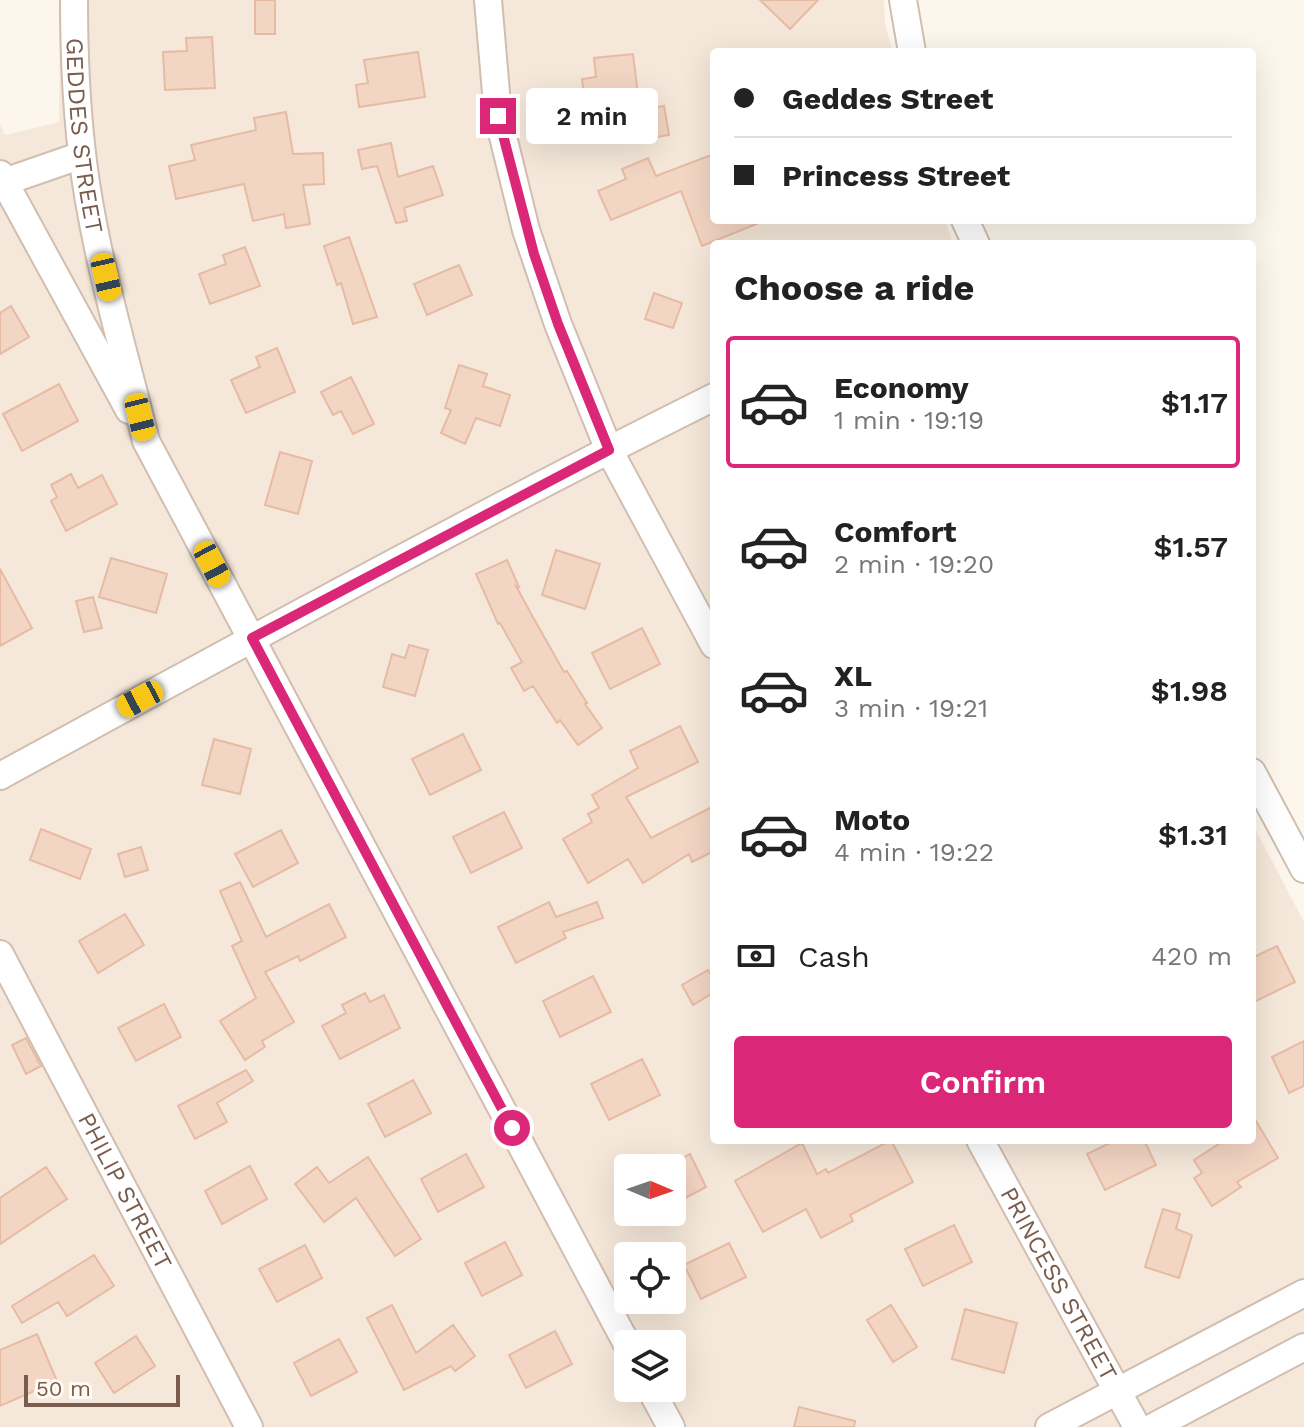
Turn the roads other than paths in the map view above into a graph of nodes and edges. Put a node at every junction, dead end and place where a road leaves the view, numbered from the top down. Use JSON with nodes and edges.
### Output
{"nodes":[{"id":1,"x":74,"y":0,"type":"edge"},
{"id":2,"x":488,"y":0,"type":"edge"},
{"id":3,"x":903,"y":0,"type":"edge"},
{"id":4,"x":911,"y":48,"type":"edge"},
{"id":5,"x":82,"y":155,"type":"junction"},
{"id":6,"x":2,"y":178,"type":"edge"},
{"id":7,"x":710,"y":399,"type":"edge"},
{"id":8,"x":146,"y":441,"type":"junction"},
{"id":9,"x":609,"y":450,"type":"junction"},
{"id":10,"x":252,"y":638,"type":"junction"},
{"id":11,"x":710,"y":638,"type":"edge"},
{"id":12,"x":0,"y":776,"type":"edge"},
{"id":13,"x":1256,"y":779,"type":"edge"},
{"id":14,"x":1304,"y":869,"type":"edge"},
{"id":15,"x":0,"y":954,"type":"edge"},
{"id":16,"x":982,"y":1144,"type":"edge"},
{"id":17,"x":1304,"y":1293,"type":"edge"},
{"id":18,"x":620,"y":1330,"type":"edge"},
{"id":19,"x":1304,"y":1347,"type":"edge"},
{"id":20,"x":1115,"y":1391,"type":"junction"},
{"id":21,"x":658,"y":1402,"type":"edge"},
{"id":22,"x":249,"y":1427,"type":"edge"},
{"id":23,"x":671,"y":1427,"type":"edge"},
{"id":24,"x":1049,"y":1427,"type":"edge"},
{"id":25,"x":1137,"y":1427,"type":"edge"},
{"id":26,"x":1153,"y":1427,"type":"edge"}],
"edges":[{"from":1,"to":5,"type":"street","name":"GEDDES STREET"},
{"from":2,"to":9,"type":"street"},
{"from":3,"to":4,"type":"street"},
{"from":5,"to":6,"type":"street"},
{"from":5,"to":8,"type":"street","name":"GEDDES STREET"},
{"from":6,"to":8,"type":"street"},
{"from":7,"to":9,"type":"street"},
{"from":8,"to":10,"type":"street","name":"GEDDES STREET"},
{"from":9,"to":10,"type":"street"},
{"from":9,"to":11,"type":"street"},
{"from":10,"to":12,"type":"street"},
{"from":10,"to":18,"type":"street","name":"GEDDES STREET"},
{"from":13,"to":14,"type":"street"},
{"from":15,"to":22,"type":"street","name":"PHILIP STREET"},
{"from":16,"to":20,"type":"street","name":"PRINCESS STREET"},
{"from":17,"to":20,"type":"street"},
{"from":19,"to":26,"type":"street"},
{"from":20,"to":24,"type":"street"},
{"from":20,"to":25,"type":"street","name":"PRINCESS STREET"},
{"from":21,"to":23,"type":"street"}]}
